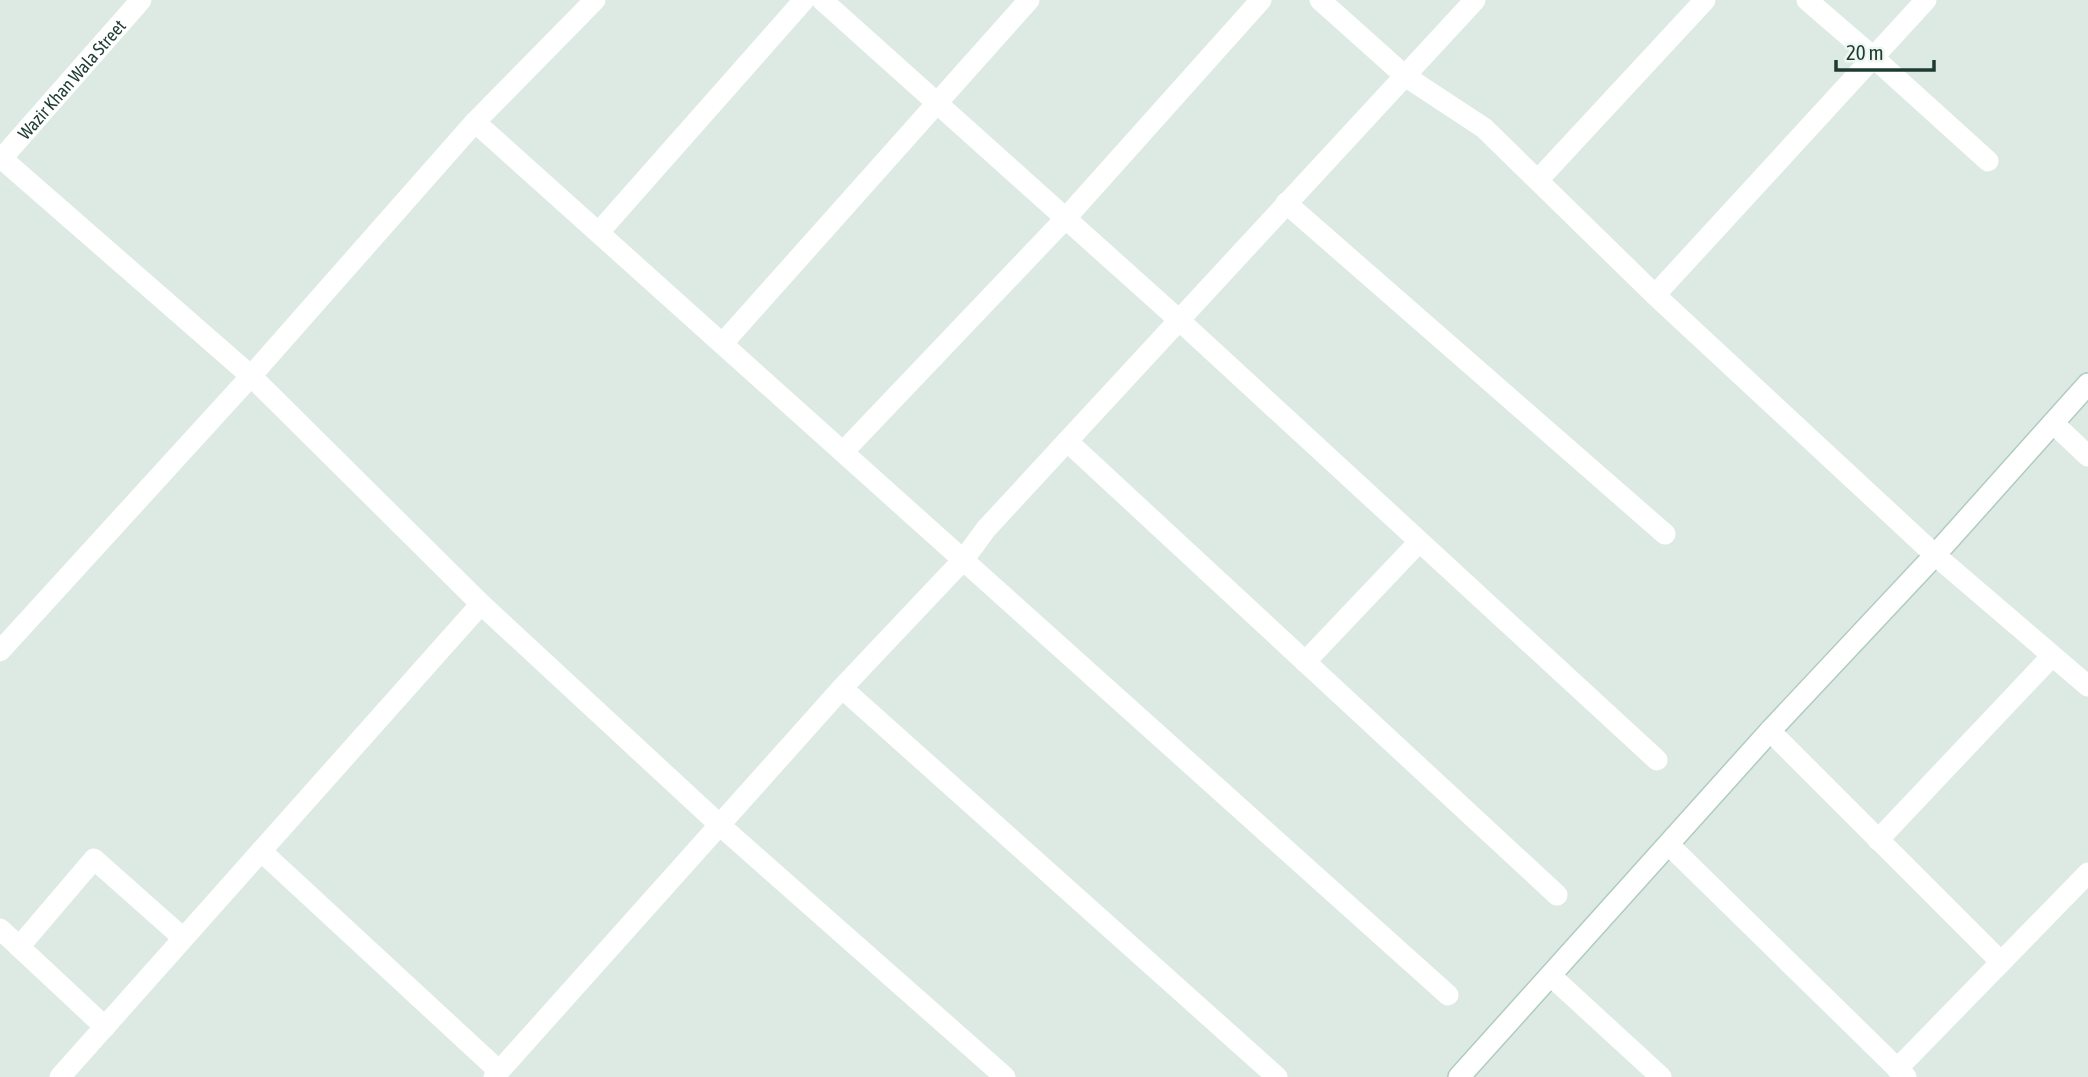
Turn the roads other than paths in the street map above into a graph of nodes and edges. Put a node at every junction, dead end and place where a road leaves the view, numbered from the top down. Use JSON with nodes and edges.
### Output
{"nodes":[{"id":1,"x":141,"y":0,"type":"edge"},
{"id":2,"x":595,"y":0,"type":"edge"},
{"id":3,"x":804,"y":0,"type":"edge"},
{"id":4,"x":822,"y":0,"type":"edge"},
{"id":5,"x":1029,"y":0,"type":"edge"},
{"id":6,"x":1261,"y":0,"type":"edge"},
{"id":7,"x":1320,"y":0,"type":"edge"},
{"id":8,"x":1475,"y":0,"type":"edge"},
{"id":9,"x":1705,"y":0,"type":"edge"},
{"id":10,"x":1807,"y":0,"type":"edge"},
{"id":11,"x":1926,"y":0,"type":"edge"},
{"id":12,"x":1873,"y":57,"type":"junction"},
{"id":13,"x":1405,"y":76,"type":"junction"},
{"id":14,"x":937,"y":103,"type":"junction"},
{"id":15,"x":475,"y":122,"type":"junction"},
{"id":16,"x":1,"y":157,"type":"edge"},
{"id":17,"x":1987,"y":161,"type":"dead end"},
{"id":18,"x":1538,"y":180,"type":"junction"},
{"id":19,"x":1286,"y":203,"type":"junction"},
{"id":20,"x":1065,"y":219,"type":"junction"},
{"id":21,"x":598,"y":232,"type":"junction"},
{"id":22,"x":1655,"y":295,"type":"junction"},
{"id":23,"x":1179,"y":320,"type":"junction"},
{"id":24,"x":723,"y":343,"type":"junction"},
{"id":25,"x":251,"y":376,"type":"junction"},
{"id":26,"x":2088,"y":384,"type":"edge"},
{"id":27,"x":2053,"y":423,"type":"junction"},
{"id":28,"x":1067,"y":441,"type":"junction"},
{"id":29,"x":843,"y":452,"type":"junction"},
{"id":30,"x":2088,"y":456,"type":"edge"},
{"id":31,"x":1665,"y":534,"type":"dead end"},
{"id":32,"x":1419,"y":542,"type":"junction"},
{"id":33,"x":1935,"y":555,"type":"junction"},
{"id":34,"x":964,"y":559,"type":"junction"},
{"id":35,"x":481,"y":604,"type":"junction"},
{"id":36,"x":0,"y":651,"type":"edge"},
{"id":37,"x":2052,"y":656,"type":"junction"},
{"id":38,"x":1306,"y":662,"type":"junction"},
{"id":39,"x":2088,"y":686,"type":"edge"},
{"id":40,"x":842,"y":688,"type":"junction"},
{"id":41,"x":1770,"y":731,"type":"junction"},
{"id":42,"x":1657,"y":761,"type":"dead end"},
{"id":43,"x":720,"y":825,"type":"junction"},
{"id":44,"x":1878,"y":840,"type":"junction"},
{"id":45,"x":1669,"y":845,"type":"junction"},
{"id":46,"x":261,"y":851,"type":"junction"},
{"id":47,"x":2088,"y":873,"type":"edge"},
{"id":48,"x":1557,"y":895,"type":"dead end"},
{"id":49,"x":0,"y":929,"type":"edge"},
{"id":50,"x":183,"y":938,"type":"junction"},
{"id":51,"x":19,"y":947,"type":"junction"},
{"id":52,"x":2001,"y":962,"type":"junction"},
{"id":53,"x":1551,"y":976,"type":"junction"},
{"id":54,"x":1448,"y":995,"type":"dead end"},
{"id":55,"x":105,"y":1027,"type":"junction"},
{"id":56,"x":1901,"y":1073,"type":"edge"},
{"id":57,"x":497,"y":1074,"type":"edge"},
{"id":58,"x":60,"y":1077,"type":"edge"},
{"id":59,"x":1005,"y":1077,"type":"edge"},
{"id":60,"x":1277,"y":1077,"type":"edge"},
{"id":61,"x":1459,"y":1077,"type":"edge"},
{"id":62,"x":1661,"y":1077,"type":"edge"}],
"edges":[{"from":1,"to":16,"type":"street","name":"Wazir Khan Wala Street"},
{"from":2,"to":15,"type":"street"},
{"from":3,"to":21,"type":"street"},
{"from":4,"to":14,"type":"street"},
{"from":5,"to":14,"type":"street"},
{"from":6,"to":20,"type":"street"},
{"from":7,"to":13,"type":"street"},
{"from":8,"to":13,"type":"street"},
{"from":9,"to":18,"type":"street"},
{"from":10,"to":12,"type":"street"},
{"from":11,"to":12,"type":"street"},
{"from":12,"to":17,"type":"street"},
{"from":12,"to":22,"type":"street"},
{"from":13,"to":18,"type":"street"},
{"from":13,"to":19,"type":"street"},
{"from":14,"to":20,"type":"street"},
{"from":14,"to":24,"type":"street"},
{"from":15,"to":21,"type":"street"},
{"from":15,"to":25,"type":"street"},
{"from":16,"to":25,"type":"street"},
{"from":18,"to":22,"type":"street"},
{"from":19,"to":23,"type":"street"},
{"from":19,"to":31,"type":"street"},
{"from":20,"to":23,"type":"street"},
{"from":20,"to":29,"type":"street"},
{"from":21,"to":24,"type":"street"},
{"from":22,"to":33,"type":"street"},
{"from":23,"to":28,"type":"street"},
{"from":23,"to":32,"type":"street"},
{"from":24,"to":29,"type":"street"},
{"from":25,"to":35,"type":"street"},
{"from":25,"to":36,"type":"street"},
{"from":26,"to":27,"type":"street"},
{"from":27,"to":30,"type":"street"},
{"from":27,"to":33,"type":"street"},
{"from":28,"to":34,"type":"street"},
{"from":28,"to":38,"type":"street"},
{"from":29,"to":34,"type":"street"},
{"from":32,"to":38,"type":"street"},
{"from":32,"to":42,"type":"street"},
{"from":33,"to":37,"type":"street"},
{"from":33,"to":41,"type":"street"},
{"from":34,"to":40,"type":"street"},
{"from":34,"to":54,"type":"street"},
{"from":35,"to":43,"type":"street"},
{"from":35,"to":46,"type":"street"},
{"from":37,"to":39,"type":"street"},
{"from":37,"to":44,"type":"street"},
{"from":38,"to":48,"type":"street"},
{"from":40,"to":43,"type":"street"},
{"from":40,"to":60,"type":"street"},
{"from":41,"to":44,"type":"street"},
{"from":41,"to":45,"type":"street"},
{"from":43,"to":57,"type":"street"},
{"from":43,"to":59,"type":"street"},
{"from":44,"to":52,"type":"street"},
{"from":45,"to":53,"type":"street"},
{"from":45,"to":56,"type":"street"},
{"from":46,"to":50,"type":"street"},
{"from":46,"to":57,"type":"street"},
{"from":47,"to":52,"type":"street"},
{"from":49,"to":51,"type":"street"},
{"from":50,"to":51,"type":"street"},
{"from":50,"to":55,"type":"street"},
{"from":51,"to":55,"type":"street"},
{"from":52,"to":56,"type":"street"},
{"from":53,"to":61,"type":"street"},
{"from":53,"to":62,"type":"street"},
{"from":55,"to":58,"type":"street"}]}
